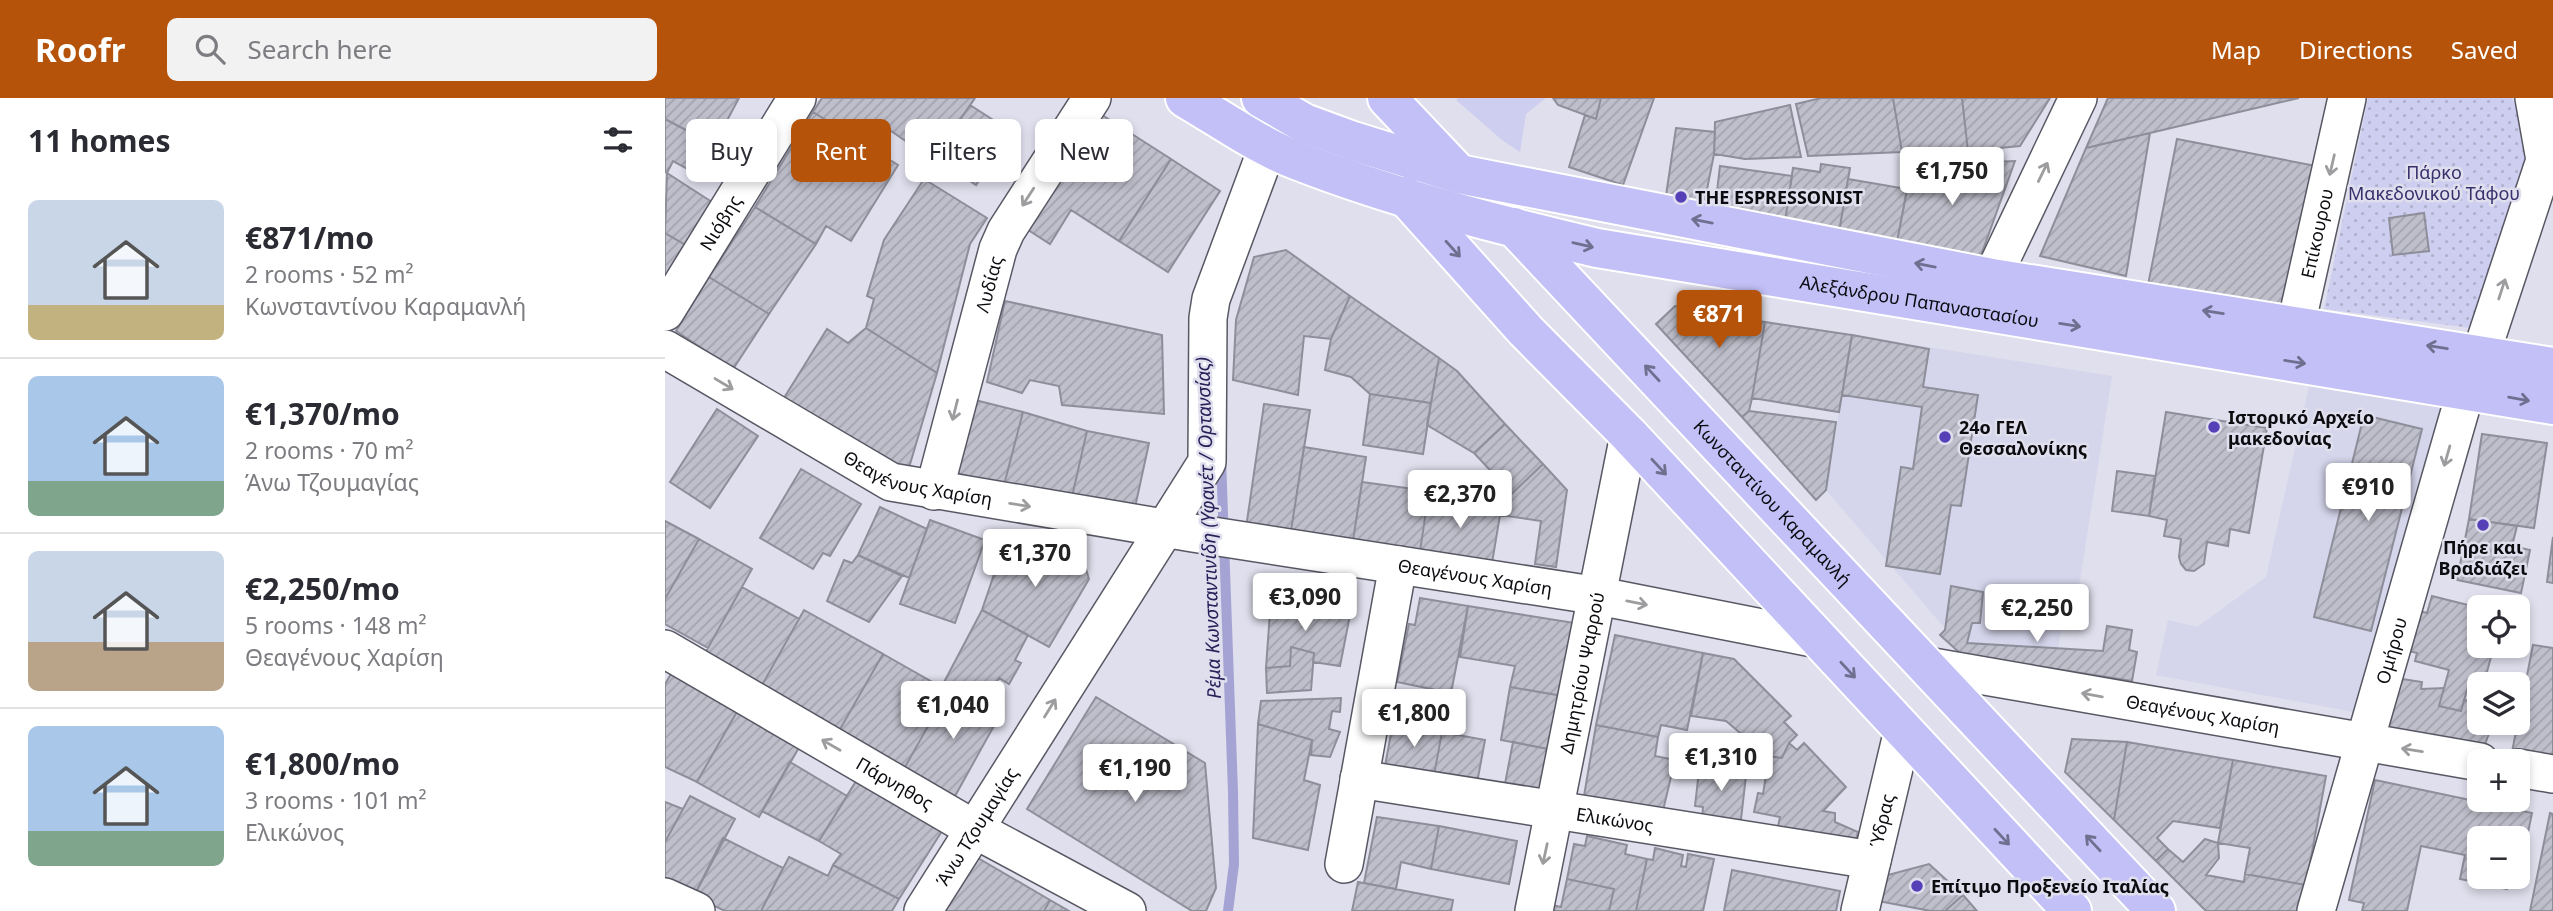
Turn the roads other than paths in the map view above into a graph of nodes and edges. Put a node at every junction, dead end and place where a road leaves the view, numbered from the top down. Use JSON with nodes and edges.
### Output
{"nodes":[{"id":1,"x":797,"y":98,"type":"edge"},
{"id":2,"x":1092,"y":98,"type":"edge"},
{"id":3,"x":1185,"y":98,"type":"edge"},
{"id":4,"x":1261,"y":98,"type":"edge"},
{"id":5,"x":1310,"y":98,"type":"edge"},
{"id":6,"x":2078,"y":98,"type":"edge"},
{"id":7,"x":2347,"y":98,"type":"edge"},
{"id":8,"x":2534,"y":98,"type":"edge"},
{"id":9,"x":1401,"y":103,"type":"edge"},
{"id":10,"x":1353,"y":141,"type":"junction"},
{"id":11,"x":1269,"y":146,"type":"junction"},
{"id":12,"x":1459,"y":174,"type":"junction"},
{"id":13,"x":1407,"y":198,"type":"junction"},
{"id":14,"x":1516,"y":229,"type":"junction"},
{"id":15,"x":1993,"y":278,"type":"junction"},
{"id":16,"x":665,"y":312,"type":"edge"},
{"id":17,"x":2296,"y":325,"type":"junction"},
{"id":18,"x":665,"y":349,"type":"edge"},
{"id":19,"x":2481,"y":354,"type":"junction"},
{"id":20,"x":2553,"y":367,"type":"edge"},
{"id":21,"x":2466,"y":390,"type":"junction"},
{"id":22,"x":2553,"y":405,"type":"edge"},
{"id":23,"x":1629,"y":435,"type":"junction"},
{"id":24,"x":934,"y":491,"type":"junction"},
{"id":25,"x":1178,"y":531,"type":"junction"},
{"id":26,"x":1398,"y":565,"type":"junction"},
{"id":27,"x":1599,"y":596,"type":"junction"},
{"id":28,"x":1818,"y":639,"type":"junction"},
{"id":29,"x":665,"y":649,"type":"edge"},
{"id":30,"x":1927,"y":666,"type":"junction"},
{"id":31,"x":1903,"y":730,"type":"junction"},
{"id":32,"x":2366,"y":743,"type":"junction"},
{"id":33,"x":2467,"y":760,"type":"edge"},
{"id":34,"x":2530,"y":770,"type":"edge"},
{"id":35,"x":2553,"y":774,"type":"edge"},
{"id":36,"x":1359,"y":779,"type":"junction"},
{"id":37,"x":1555,"y":811,"type":"junction"},
{"id":38,"x":975,"y":829,"type":"junction"},
{"id":39,"x":1872,"y":860,"type":"junction"},
{"id":40,"x":1344,"y":864,"type":"dead end"},
{"id":41,"x":665,"y":897,"type":"edge"},
{"id":42,"x":697,"y":911,"type":"edge"},
{"id":43,"x":923,"y":911,"type":"edge"},
{"id":44,"x":1127,"y":911,"type":"edge"},
{"id":45,"x":1534,"y":911,"type":"edge"},
{"id":46,"x":1860,"y":911,"type":"edge"},
{"id":47,"x":2072,"y":911,"type":"edge"},
{"id":48,"x":2156,"y":911,"type":"edge"},
{"id":49,"x":2316,"y":911,"type":"edge"}],
"edges":[{"from":1,"to":16,"type":"street","name":"Νιόβης"},
{"from":2,"to":24,"type":"street","name":"Λυδίας","one_way":true},
{"from":3,"to":11,"type":"main road","name":"Αλεξάνδρου Παπαναστασίου"},
{"from":4,"to":10,"type":"main road","name":"Αλεξάνδρου Παπαναστασίου"},
{"from":5,"to":10,"type":"main road"},
{"from":15,"to":6,"type":"street","one_way":true},
{"from":7,"to":17,"type":"street","name":"Επίκουρου","one_way":true},
{"from":19,"to":8,"type":"street","one_way":true},
{"from":9,"to":12,"type":"main road","name":"Κωνσταντίνου Καραμανλή"},
{"from":10,"to":12,"type":"main road","name":"Αλεξάνδρου Παπαναστασίου"},
{"from":10,"to":13,"type":"main road"},
{"from":11,"to":13,"type":"main road","name":"Αλεξάνδρου Παπαναστασίου"},
{"from":11,"to":25,"type":"street","name":"Άνω Τζουμαγίας"},
{"from":12,"to":14,"type":"main road","name":"Κωνσταντίνου Καραμανλή"},
{"from":15,"to":12,"type":"main road","name":"Αλεξάνδρου Παπαναστασίου","one_way":true},
{"from":13,"to":14,"type":"main road","name":"Αλεξάνδρου Παπαναστασίου"},
{"from":13,"to":23,"type":"main road","one_way":true},
{"from":14,"to":21,"type":"main road","name":"Αλεξάνδρου Παπαναστασίου","one_way":true},
{"from":30,"to":14,"type":"main road","name":"Κωνσταντίνου Καραμανλή","one_way":true},
{"from":17,"to":15,"type":"main road","name":"Αλεξάνδρου Παπαναστασίου","one_way":true},
{"from":19,"to":17,"type":"main road","name":"Αλεξάνδρου Παπαναστασίου","one_way":true},
{"from":18,"to":24,"type":"street","name":"Θεαγένους Χαρίση","one_way":true},
{"from":19,"to":20,"type":"main road","name":"Αλεξάνδρου Παπαναστασίου"},
{"from":21,"to":22,"type":"main road","name":"Αλεξάνδρου Παπαναστασίου","one_way":true},
{"from":21,"to":32,"type":"street","name":"Ομήρου","one_way":true},
{"from":23,"to":27,"type":"street","name":"Δημητρίου Ψαρρού"},
{"from":23,"to":28,"type":"main road","one_way":true},
{"from":24,"to":25,"type":"street","name":"Θεαγένους Χαρίση","one_way":true},
{"from":25,"to":26,"type":"street","name":"Θεαγένους Χαρίση"},
{"from":38,"to":25,"type":"street","name":"Άνω Τζουμαγίας","one_way":true},
{"from":26,"to":27,"type":"street","name":"Θεαγένους Χαρίση"},
{"from":26,"to":36,"type":"street"},
{"from":27,"to":28,"type":"street","name":"Θεαγένους Χαρίση","one_way":true},
{"from":27,"to":37,"type":"street","name":"Δημητρίου Ψαρρού"},
{"from":28,"to":31,"type":"main road","one_way":true},
{"from":38,"to":29,"type":"street","name":"Πάρνηθος","one_way":true},
{"from":32,"to":30,"type":"street","name":"Θεαγένους Χαρίση","one_way":true},
{"from":48,"to":30,"type":"main road","name":"Κωνσταντίνου Καραμανλή","one_way":true},
{"from":31,"to":39,"type":"street","name":"Ύδρας"},
{"from":31,"to":47,"type":"main road","one_way":true},
{"from":33,"to":32,"type":"street","name":"Θεαγένους Χαρίση","one_way":true},
{"from":32,"to":49,"type":"street","name":"Ομήρου"},
{"from":34,"to":35,"type":"street"},
{"from":36,"to":37,"type":"street","name":"Ελικώνος"},
{"from":36,"to":40,"type":"street"},
{"from":37,"to":39,"type":"street","name":"Ελικώνος"},
{"from":37,"to":45,"type":"street","name":"Δημητρίου Ψαρρού","one_way":true},
{"from":38,"to":43,"type":"street","name":"Άνω Τζουμαγίας"},
{"from":38,"to":44,"type":"street","name":"Πάρνηθος"},
{"from":39,"to":46,"type":"street","name":"Ύδρας"},
{"from":41,"to":42,"type":"street"}]}
